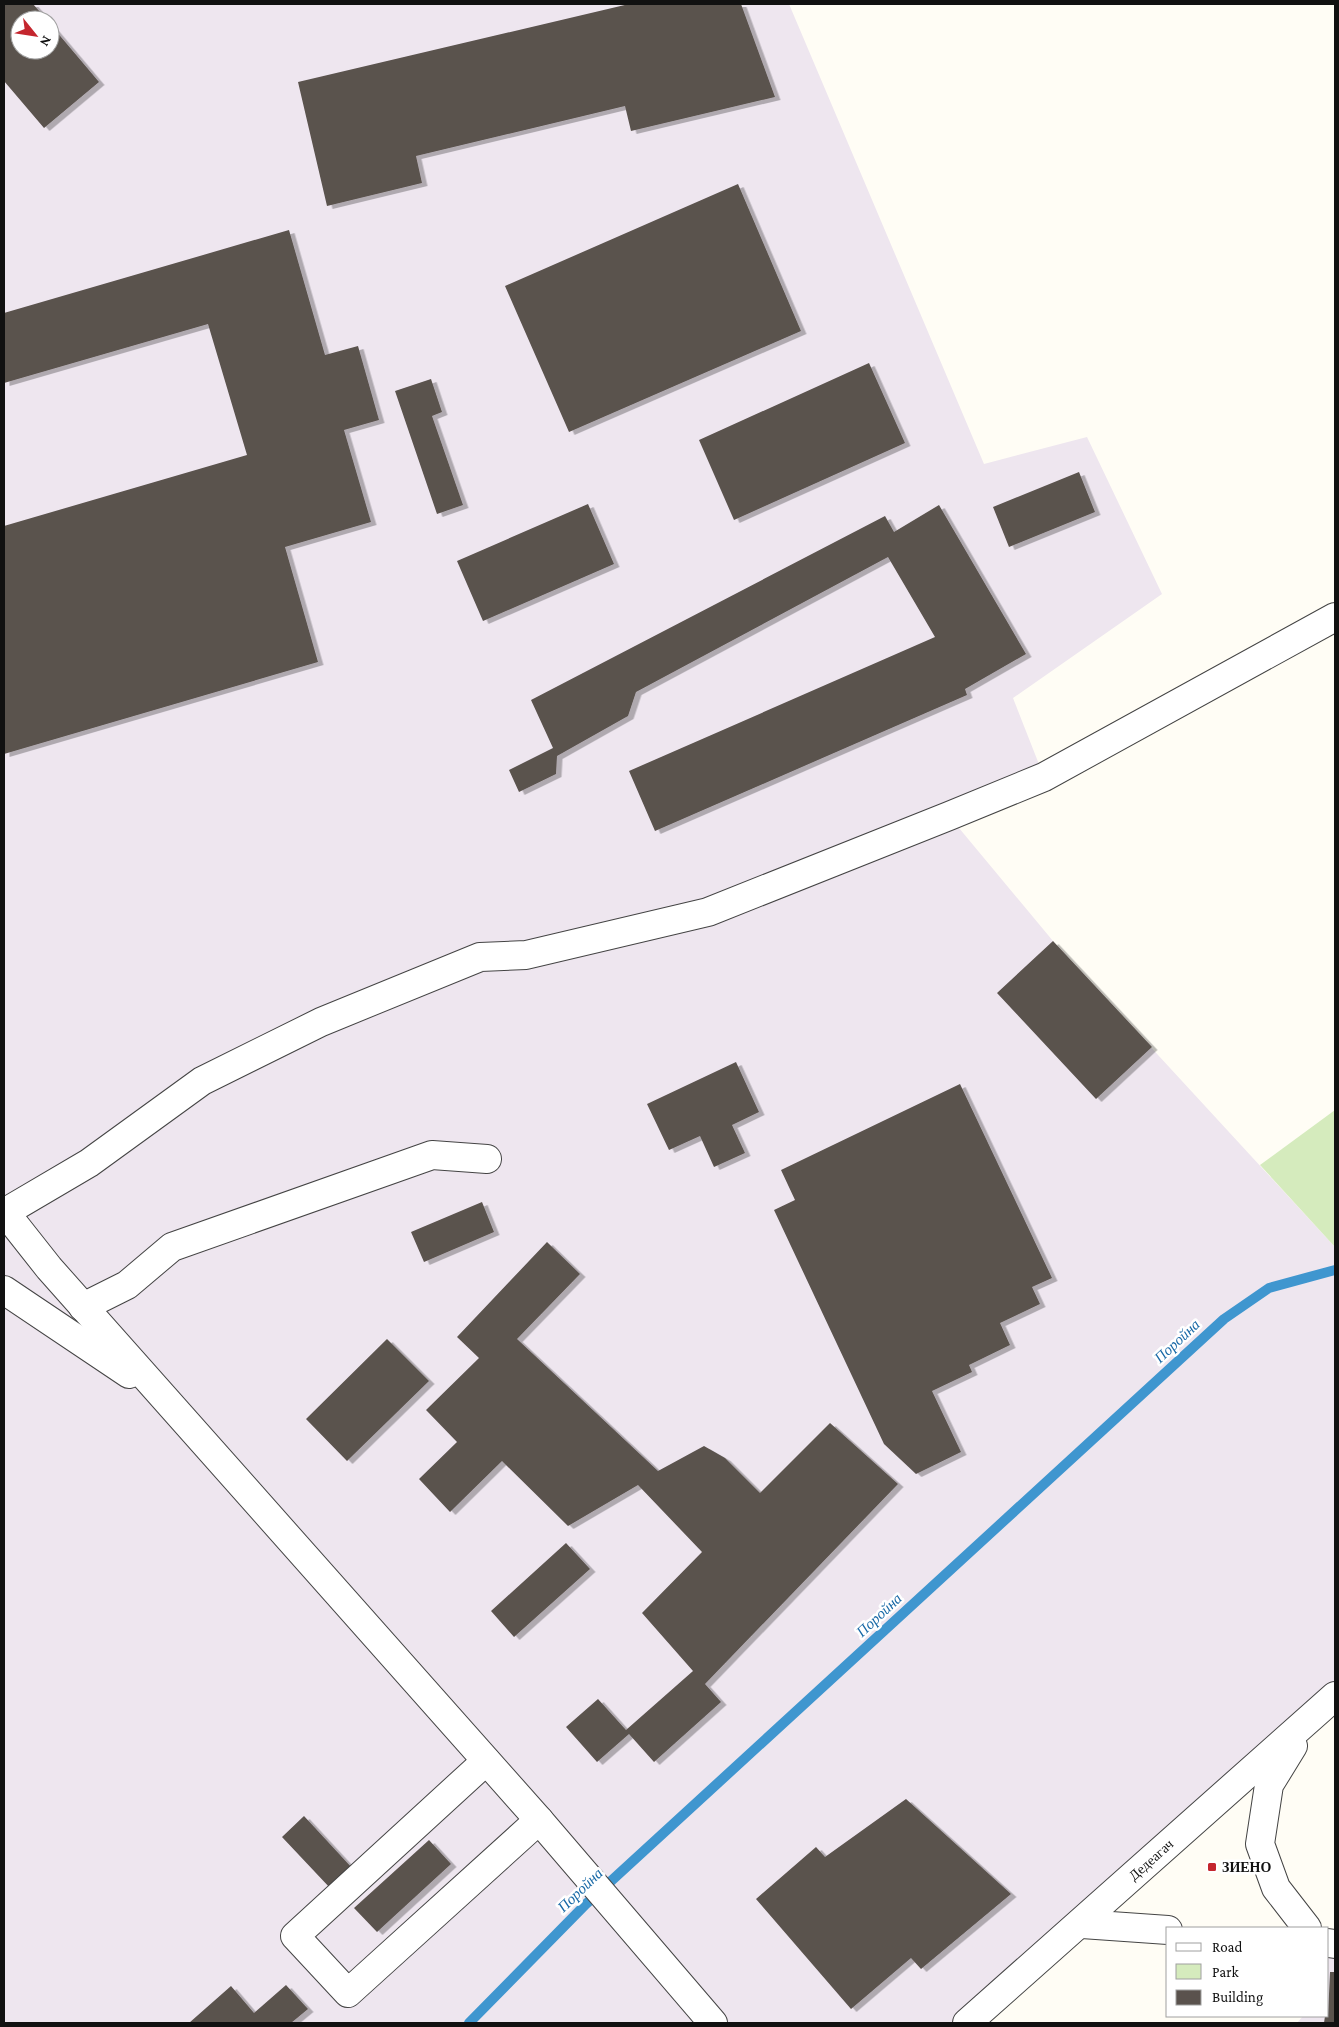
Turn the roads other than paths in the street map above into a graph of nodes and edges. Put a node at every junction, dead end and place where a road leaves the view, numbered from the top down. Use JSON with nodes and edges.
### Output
{"nodes":[{"id":1,"x":1335,"y":617,"type":"edge"},
{"id":2,"x":487,"y":1159,"type":"dead end"},
{"id":3,"x":4,"y":1212,"type":"edge"},
{"id":4,"x":4,"y":1290,"type":"edge"},
{"id":5,"x":83,"y":1307,"type":"junction"},
{"id":6,"x":160,"y":1394,"type":"junction"},
{"id":7,"x":1335,"y":1696,"type":"edge"},
{"id":8,"x":1309,"y":1720,"type":"junction"},
{"id":9,"x":486,"y":1761,"type":"junction"},
{"id":10,"x":539,"y":1820,"type":"junction"},
{"id":11,"x":1082,"y":1924,"type":"junction"},
{"id":12,"x":1306,"y":1927,"type":"edge"},
{"id":13,"x":1166,"y":1930,"type":"edge"},
{"id":14,"x":713,"y":2023,"type":"edge"},
{"id":15,"x":967,"y":2023,"type":"edge"}],
"edges":[{"from":1,"to":3,"type":"street"},
{"from":2,"to":5,"type":"street"},
{"from":3,"to":5,"type":"street"},
{"from":4,"to":6,"type":"street"},
{"from":5,"to":6,"type":"street"},
{"from":6,"to":9,"type":"street"},
{"from":7,"to":8,"type":"street","name":"Дедеагач"},
{"from":8,"to":11,"type":"street","name":"Дедеагач"},
{"from":8,"to":12,"type":"street"},
{"from":9,"to":10,"type":"street"},
{"from":9,"to":10,"type":"street"},
{"from":10,"to":14,"type":"street"},
{"from":11,"to":13,"type":"street"},
{"from":11,"to":15,"type":"street","name":"Дедеагач"}]}
